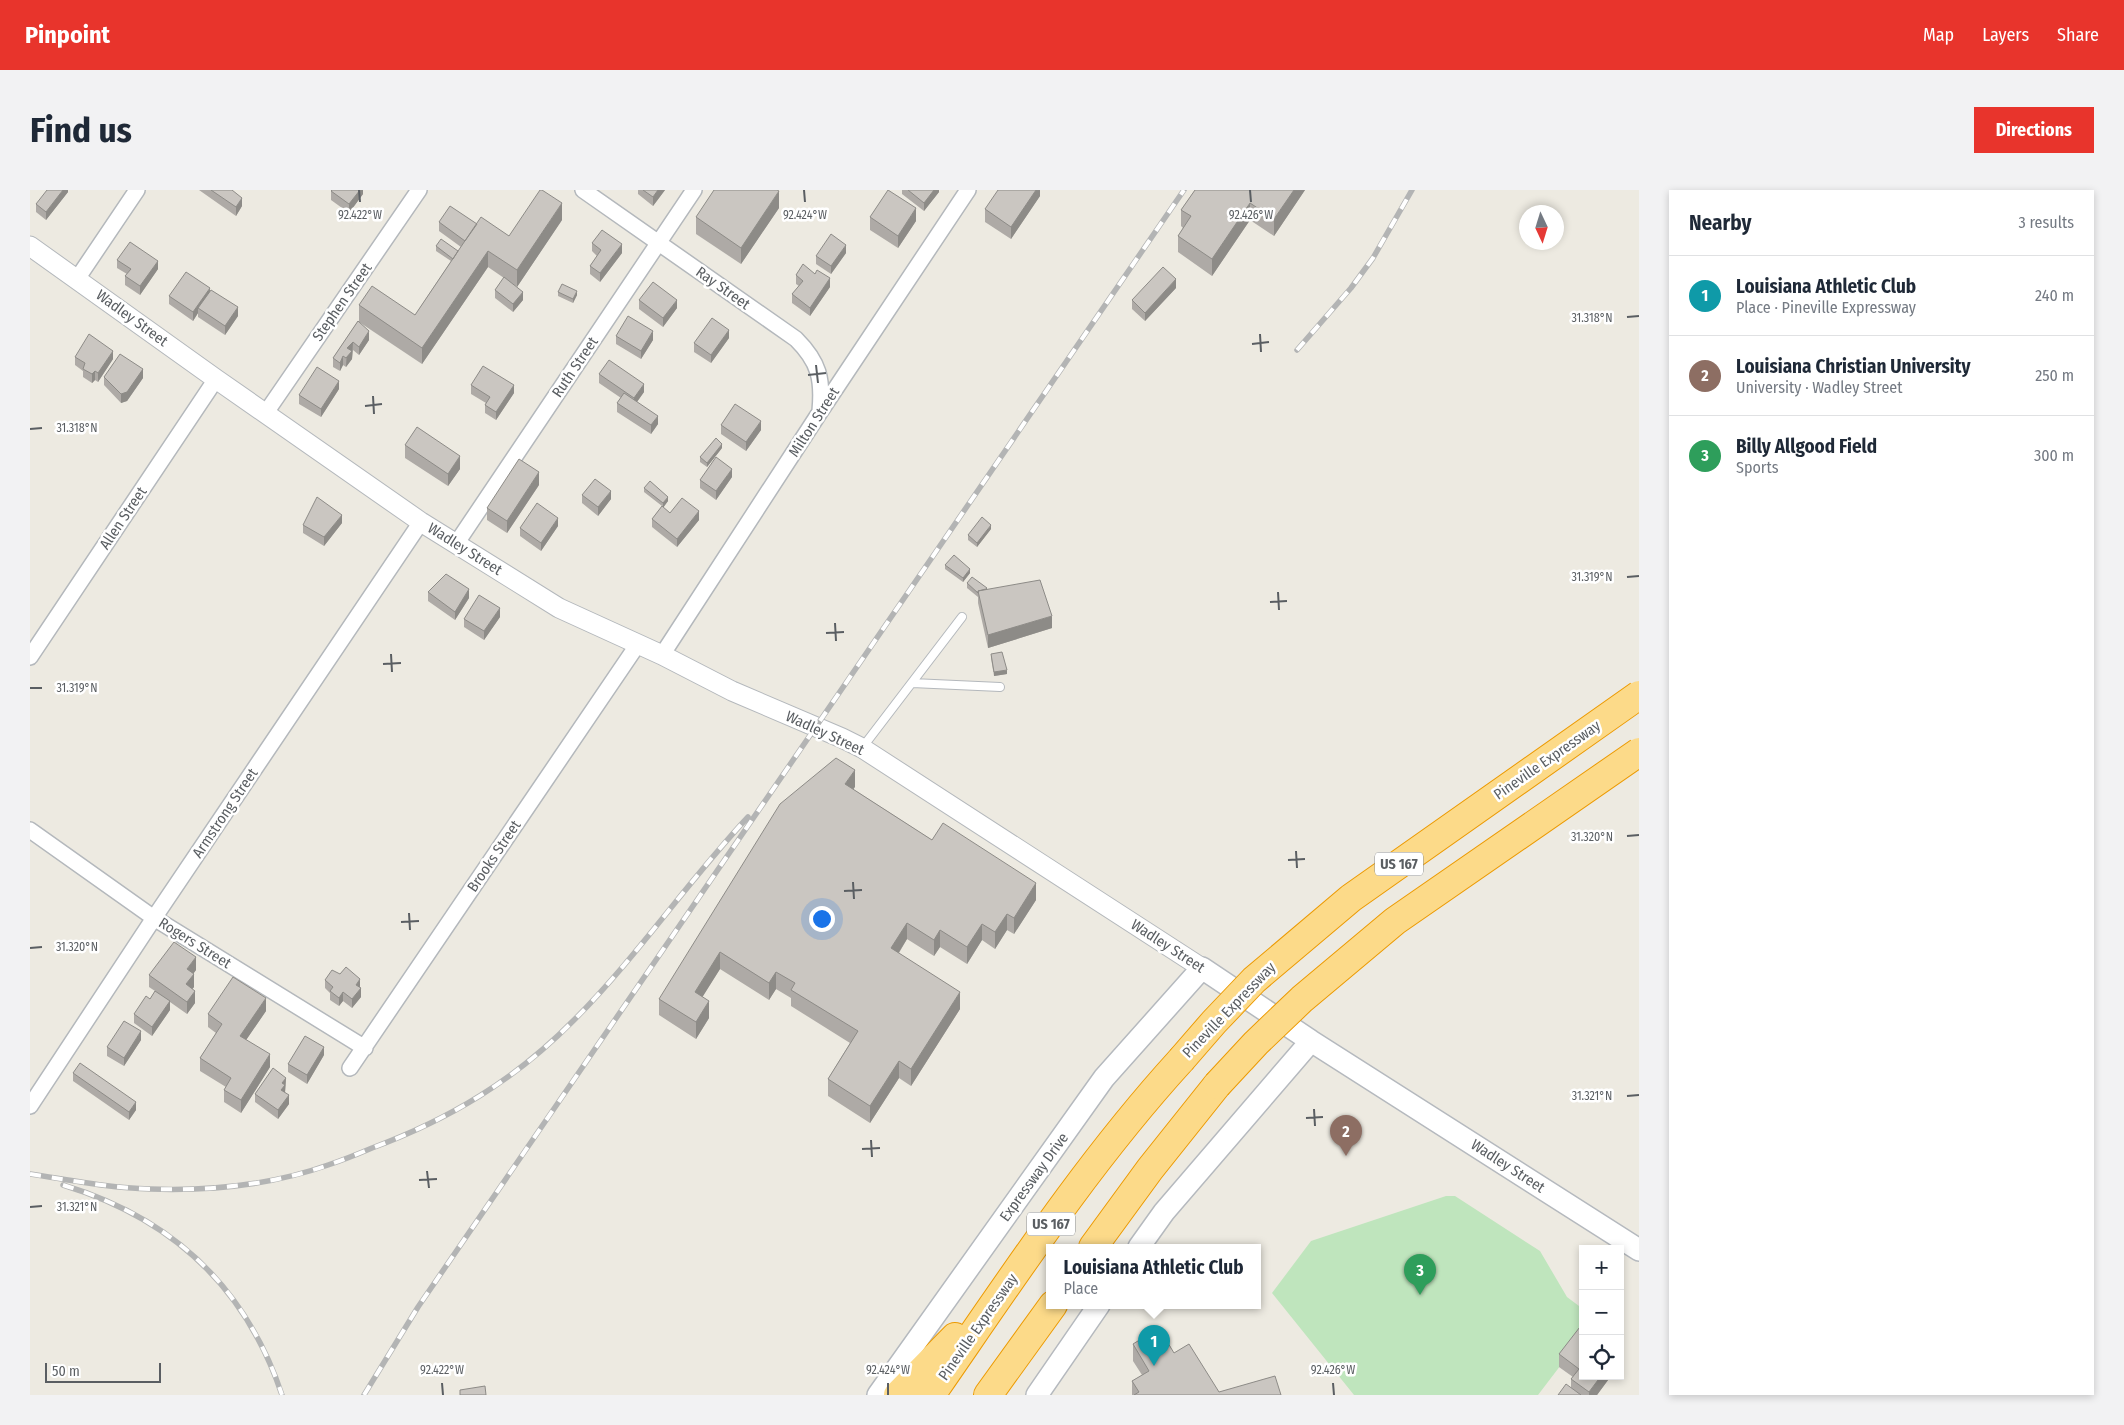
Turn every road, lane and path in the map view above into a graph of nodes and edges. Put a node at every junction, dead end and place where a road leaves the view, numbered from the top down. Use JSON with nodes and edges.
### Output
{"nodes":[{"id":1,"x":137,"y":190,"type":"edge"},
{"id":2,"x":419,"y":190,"type":"edge"},
{"id":3,"x":583,"y":190,"type":"edge"},
{"id":4,"x":694,"y":190,"type":"edge"},
{"id":5,"x":968,"y":190,"type":"edge"},
{"id":6,"x":658,"y":242,"type":"junction"},
{"id":7,"x":30,"y":246,"type":"edge"},
{"id":8,"x":77,"y":279,"type":"junction"},
{"id":9,"x":216,"y":379,"type":"junction"},
{"id":10,"x":820,"y":412,"type":"junction"},
{"id":11,"x":265,"y":414,"type":"junction"},
{"id":12,"x":421,"y":522,"type":"junction"},
{"id":13,"x":456,"y":544,"type":"junction"},
{"id":14,"x":962,"y":617,"type":"dead end"},
{"id":15,"x":638,"y":644,"type":"junction"},
{"id":16,"x":662,"y":655,"type":"junction"},
{"id":17,"x":30,"y":657,"type":"edge"},
{"id":18,"x":912,"y":683,"type":"junction"},
{"id":19,"x":1000,"y":686,"type":"dead end"},
{"id":20,"x":1639,"y":695,"type":"edge"},
{"id":21,"x":862,"y":748,"type":"junction"},
{"id":22,"x":1639,"y":752,"type":"edge"},
{"id":23,"x":30,"y":830,"type":"edge"},
{"id":24,"x":154,"y":918,"type":"junction"},
{"id":25,"x":1202,"y":968,"type":"junction"},
{"id":26,"x":1311,"y":1041,"type":"junction"},
{"id":27,"x":365,"y":1048,"type":"junction"},
{"id":28,"x":350,"y":1068,"type":"dead end"},
{"id":29,"x":30,"y":1106,"type":"edge"},
{"id":30,"x":1095,"y":1244,"type":"edge"},
{"id":31,"x":1141,"y":1244,"type":"edge"},
{"id":32,"x":1639,"y":1250,"type":"edge"},
{"id":33,"x":1004,"y":1289,"type":"junction"},
{"id":34,"x":1097,"y":1309,"type":"edge"},
{"id":35,"x":1049,"y":1311,"type":"edge"},
{"id":36,"x":878,"y":1395,"type":"edge"},
{"id":37,"x":898,"y":1395,"type":"edge"},
{"id":38,"x":931,"y":1395,"type":"edge"},
{"id":39,"x":988,"y":1395,"type":"edge"},
{"id":40,"x":1001,"y":1395,"type":"edge"},
{"id":41,"x":1037,"y":1395,"type":"edge"}],
"edges":[{"from":1,"to":8,"type":"street"},
{"from":2,"to":11,"type":"street","name":"Stephen Street"},
{"from":3,"to":6,"type":"street","name":"Ray Street"},
{"from":4,"to":6,"type":"street","name":"Ruth Street"},
{"from":5,"to":10,"type":"street","name":"Milton Street"},
{"from":6,"to":10,"type":"street","name":"Ray Street"},
{"from":6,"to":13,"type":"street","name":"Ruth Street"},
{"from":7,"to":8,"type":"street","name":"Wadley Street"},
{"from":8,"to":9,"type":"street","name":"Wadley Street"},
{"from":9,"to":11,"type":"street","name":"Wadley Street"},
{"from":9,"to":17,"type":"street","name":"Allen Street"},
{"from":10,"to":16,"type":"street","name":"Milton Street"},
{"from":11,"to":12,"type":"street","name":"Wadley Street"},
{"from":12,"to":13,"type":"street","name":"Wadley Street"},
{"from":12,"to":24,"type":"street","name":"Armstrong Street"},
{"from":13,"to":15,"type":"street","name":"Wadley Street"},
{"from":14,"to":18,"type":"lane"},
{"from":15,"to":16,"type":"street","name":"Wadley Street"},
{"from":15,"to":27,"type":"street","name":"Brooks Street"},
{"from":16,"to":21,"type":"street","name":"Wadley Street"},
{"from":18,"to":19,"type":"lane"},
{"from":18,"to":21,"type":"lane"},
{"from":20,"to":33,"type":"highway","name":"Pineville Expressway","number":"US 167","bridge":true},
{"from":21,"to":25,"type":"street","name":"Wadley Street"},
{"from":22,"to":30,"type":"highway","number":"US 167","bridge":true},
{"from":23,"to":24,"type":"street","name":"Rogers Street"},
{"from":24,"to":27,"type":"street","name":"Rogers Street"},
{"from":24,"to":29,"type":"street","name":"Armstrong Street"},
{"from":25,"to":26,"type":"main road","name":"Wadley Street"},
{"from":25,"to":36,"type":"main road","name":"Expressway Drive"},
{"from":26,"to":31,"type":"main road"},
{"from":26,"to":32,"type":"main road","name":"Wadley Street"},
{"from":27,"to":28,"type":"street","name":"Brooks Street"},
{"from":33,"to":37,"type":"highway"},
{"from":33,"to":38,"type":"highway","name":"Pineville Expressway","number":"US 167"},
{"from":34,"to":41,"type":"main road"},
{"from":35,"to":39,"type":"highway"},
{"from":35,"to":40,"type":"highway"}]}
